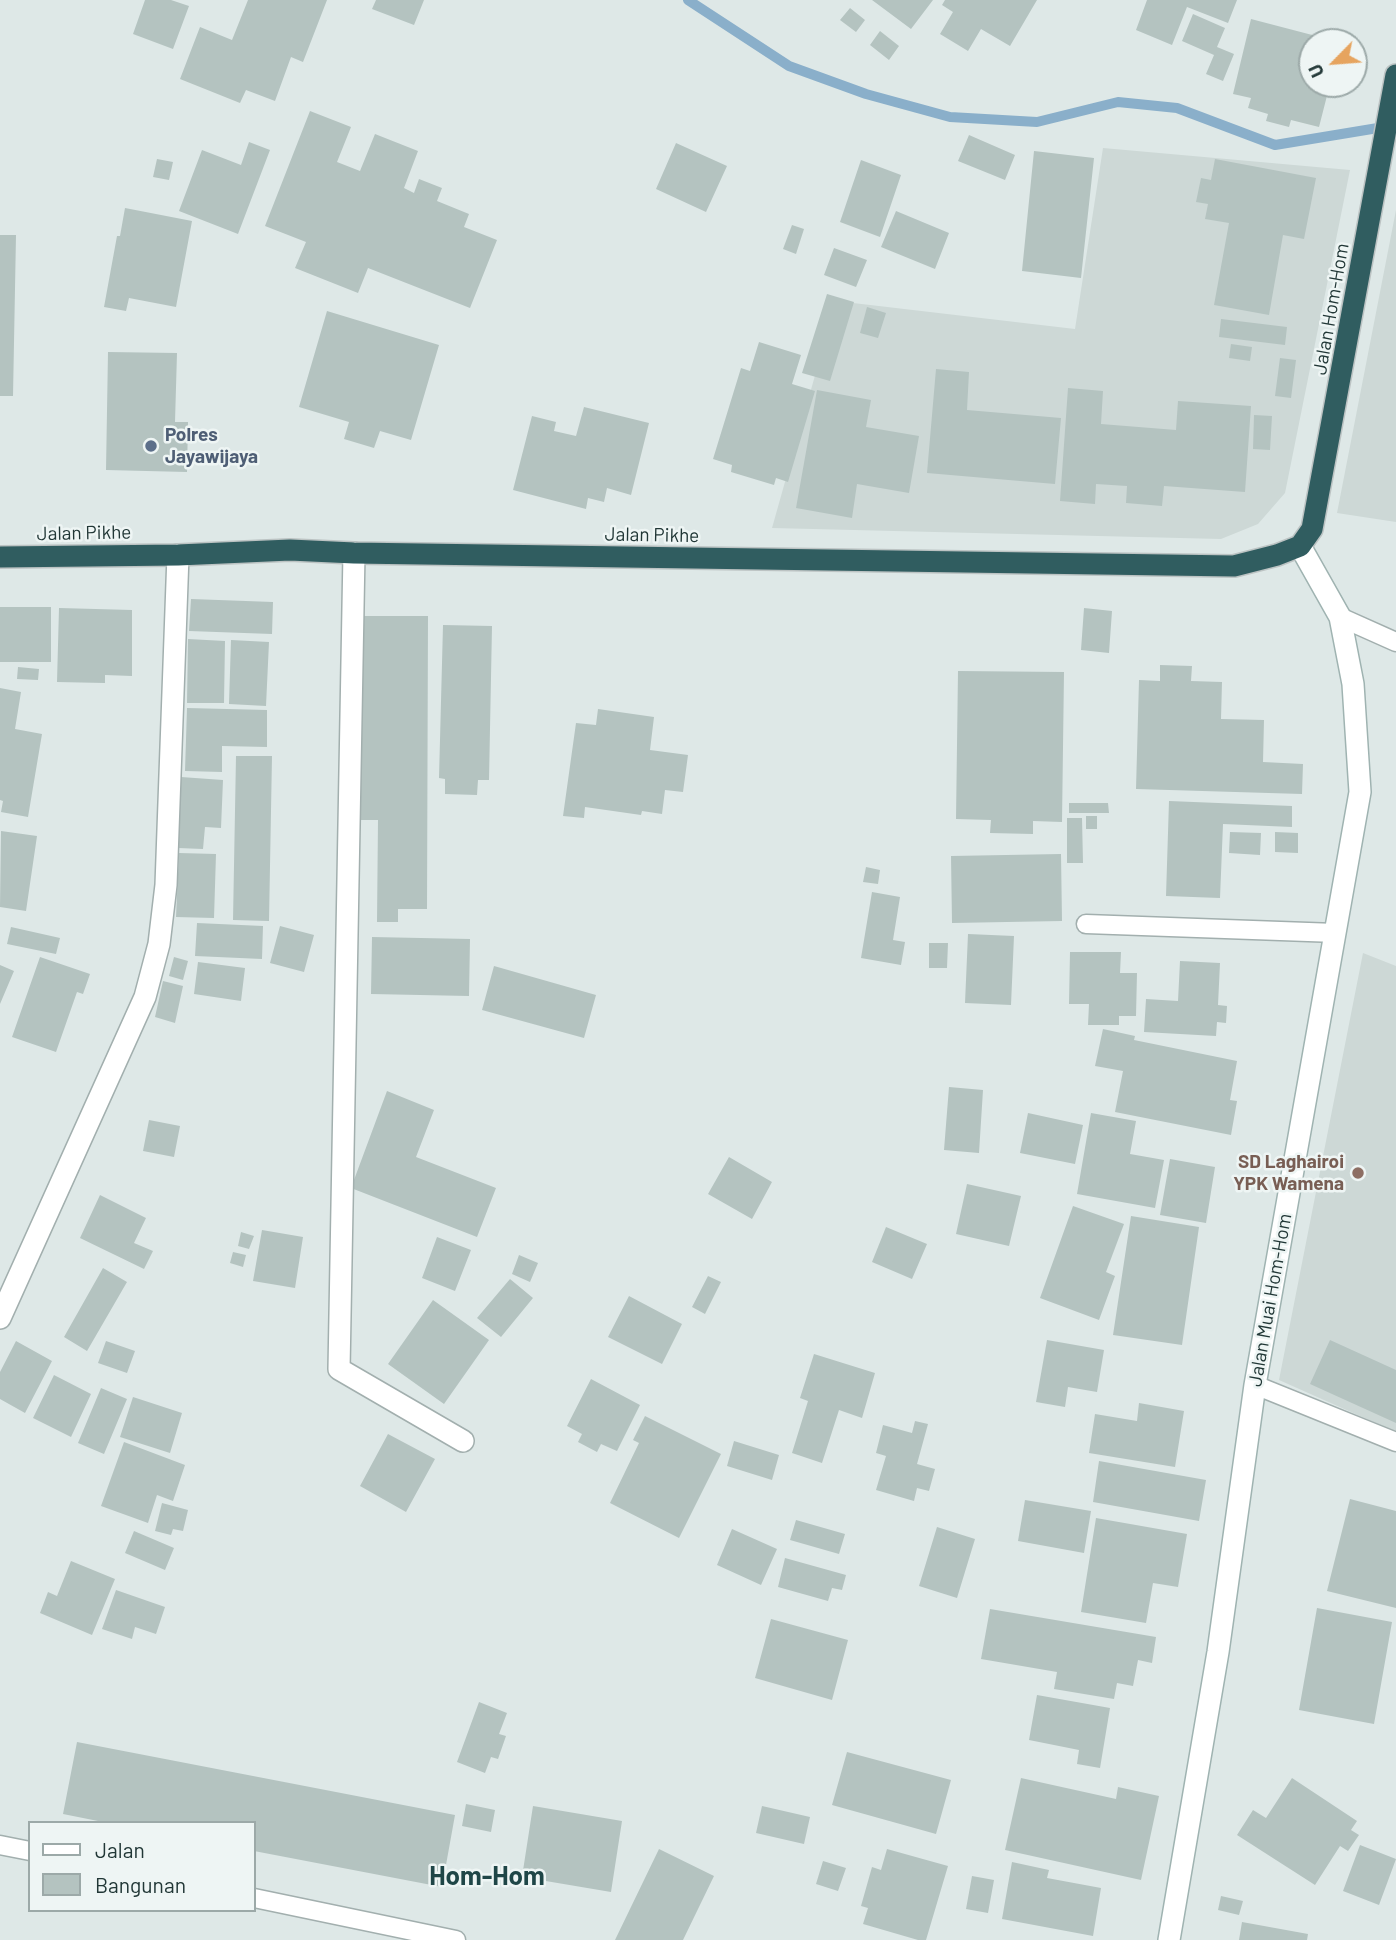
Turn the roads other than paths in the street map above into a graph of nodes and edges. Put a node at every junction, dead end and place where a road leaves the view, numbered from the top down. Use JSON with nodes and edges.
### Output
{"nodes":[{"id":1,"x":1396,"y":75,"type":"edge"},
{"id":2,"x":1300,"y":546,"type":"junction"},
{"id":3,"x":354,"y":553,"type":"junction"},
{"id":4,"x":178,"y":555,"type":"junction"},
{"id":5,"x":0,"y":557,"type":"edge"},
{"id":6,"x":1340,"y":617,"type":"junction"},
{"id":7,"x":1396,"y":642,"type":"edge"},
{"id":8,"x":1086,"y":925,"type":"dead end"},
{"id":9,"x":1336,"y":933,"type":"junction"},
{"id":10,"x":0,"y":1318,"type":"edge"},
{"id":11,"x":1255,"y":1385,"type":"junction"},
{"id":12,"x":463,"y":1441,"type":"dead end"},
{"id":13,"x":1396,"y":1442,"type":"edge"},
{"id":14,"x":0,"y":1845,"type":"edge"},
{"id":15,"x":28,"y":1851,"type":"edge"},
{"id":16,"x":256,"y":1898,"type":"edge"},
{"id":17,"x":456,"y":1940,"type":"edge"},
{"id":18,"x":1170,"y":1940,"type":"edge"}],
"edges":[{"from":1,"to":2,"type":"highway","name":"Jalan Hom-Hom"},
{"from":2,"to":3,"type":"highway","name":"Jalan Pikhe"},
{"from":2,"to":6,"type":"street","name":"Jalan Muai Hom-Hom"},
{"from":3,"to":4,"type":"highway","name":"Jalan Pikhe"},
{"from":3,"to":12,"type":"street"},
{"from":4,"to":5,"type":"highway","name":"Jalan Pikhe"},
{"from":4,"to":10,"type":"street"},
{"from":6,"to":7,"type":"lane"},
{"from":6,"to":9,"type":"street","name":"Jalan Muai Hom-Hom"},
{"from":8,"to":9,"type":"lane"},
{"from":9,"to":11,"type":"street","name":"Jalan Muai Hom-Hom"},
{"from":11,"to":13,"type":"lane"},
{"from":11,"to":18,"type":"street","name":"Jalan Muai Hom-Hom"},
{"from":14,"to":15,"type":"lane"},
{"from":16,"to":17,"type":"lane"}]}
